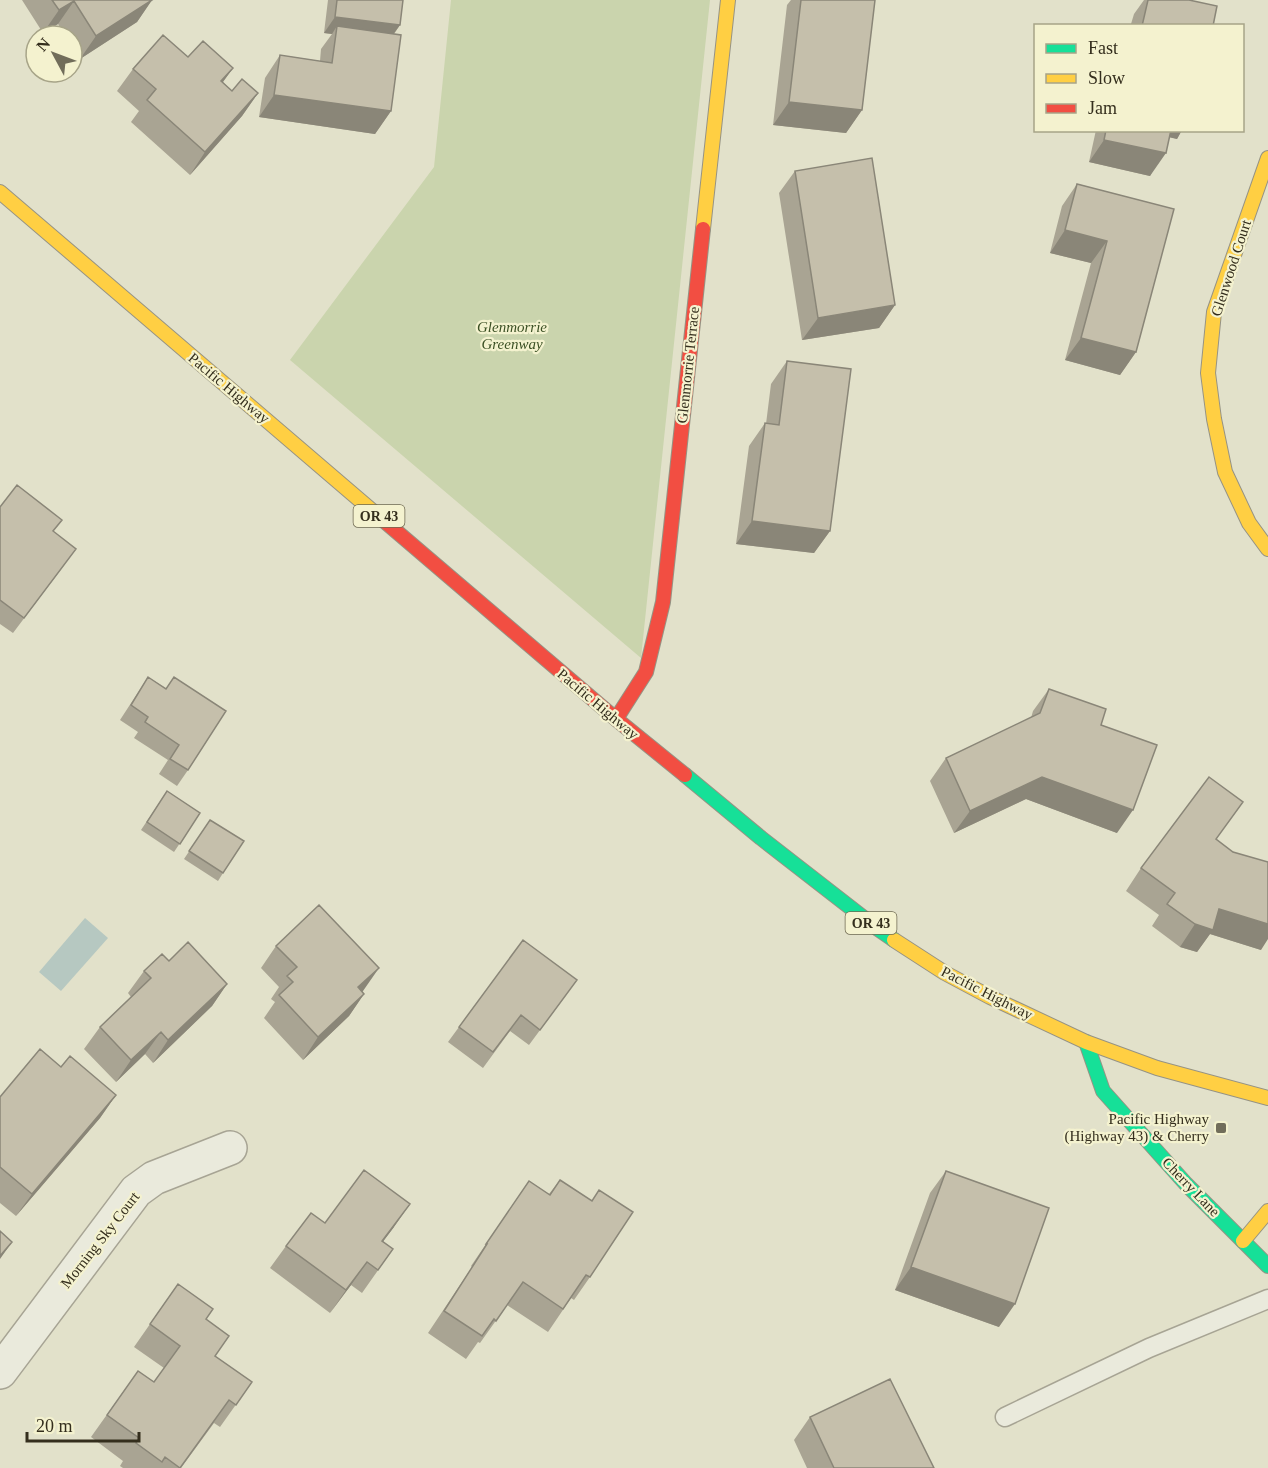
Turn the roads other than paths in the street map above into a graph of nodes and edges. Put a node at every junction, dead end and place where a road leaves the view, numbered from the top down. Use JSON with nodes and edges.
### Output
{"nodes":[{"id":1,"x":728,"y":0,"type":"edge"},
{"id":2,"x":1268,"y":158,"type":"edge"},
{"id":3,"x":0,"y":192,"type":"edge"},
{"id":4,"x":1268,"y":549,"type":"edge"},
{"id":5,"x":616,"y":719,"type":"junction"},
{"id":6,"x":1086,"y":1042,"type":"junction"},
{"id":7,"x":1268,"y":1098,"type":"edge"},
{"id":8,"x":230,"y":1148,"type":"dead end"},
{"id":9,"x":1268,"y":1211,"type":"edge"},
{"id":10,"x":1243,"y":1241,"type":"junction"},
{"id":11,"x":1268,"y":1266,"type":"edge"},
{"id":12,"x":1268,"y":1299,"type":"edge"},
{"id":13,"x":0,"y":1371,"type":"edge"},
{"id":14,"x":1005,"y":1417,"type":"dead end"}],
"edges":[{"from":1,"to":5,"type":"main road","name":"Glenmorrie Terrace"},
{"from":2,"to":4,"type":"main road","name":"Glenwood Court"},
{"from":3,"to":5,"type":"main road","name":"Pacific Highway","number":"OR 43"},
{"from":5,"to":6,"type":"main road","name":"Pacific Highway","number":"OR 43"},
{"from":6,"to":7,"type":"main road","name":"Pacific Highway","number":"OR 43"},
{"from":6,"to":10,"type":"main road","name":"Cherry Lane"},
{"from":8,"to":13,"type":"street","name":"Morning Sky Court"},
{"from":9,"to":10,"type":"main road"},
{"from":10,"to":11,"type":"main road","name":"Cherry Lane"},
{"from":12,"to":14,"type":"lane"}]}
